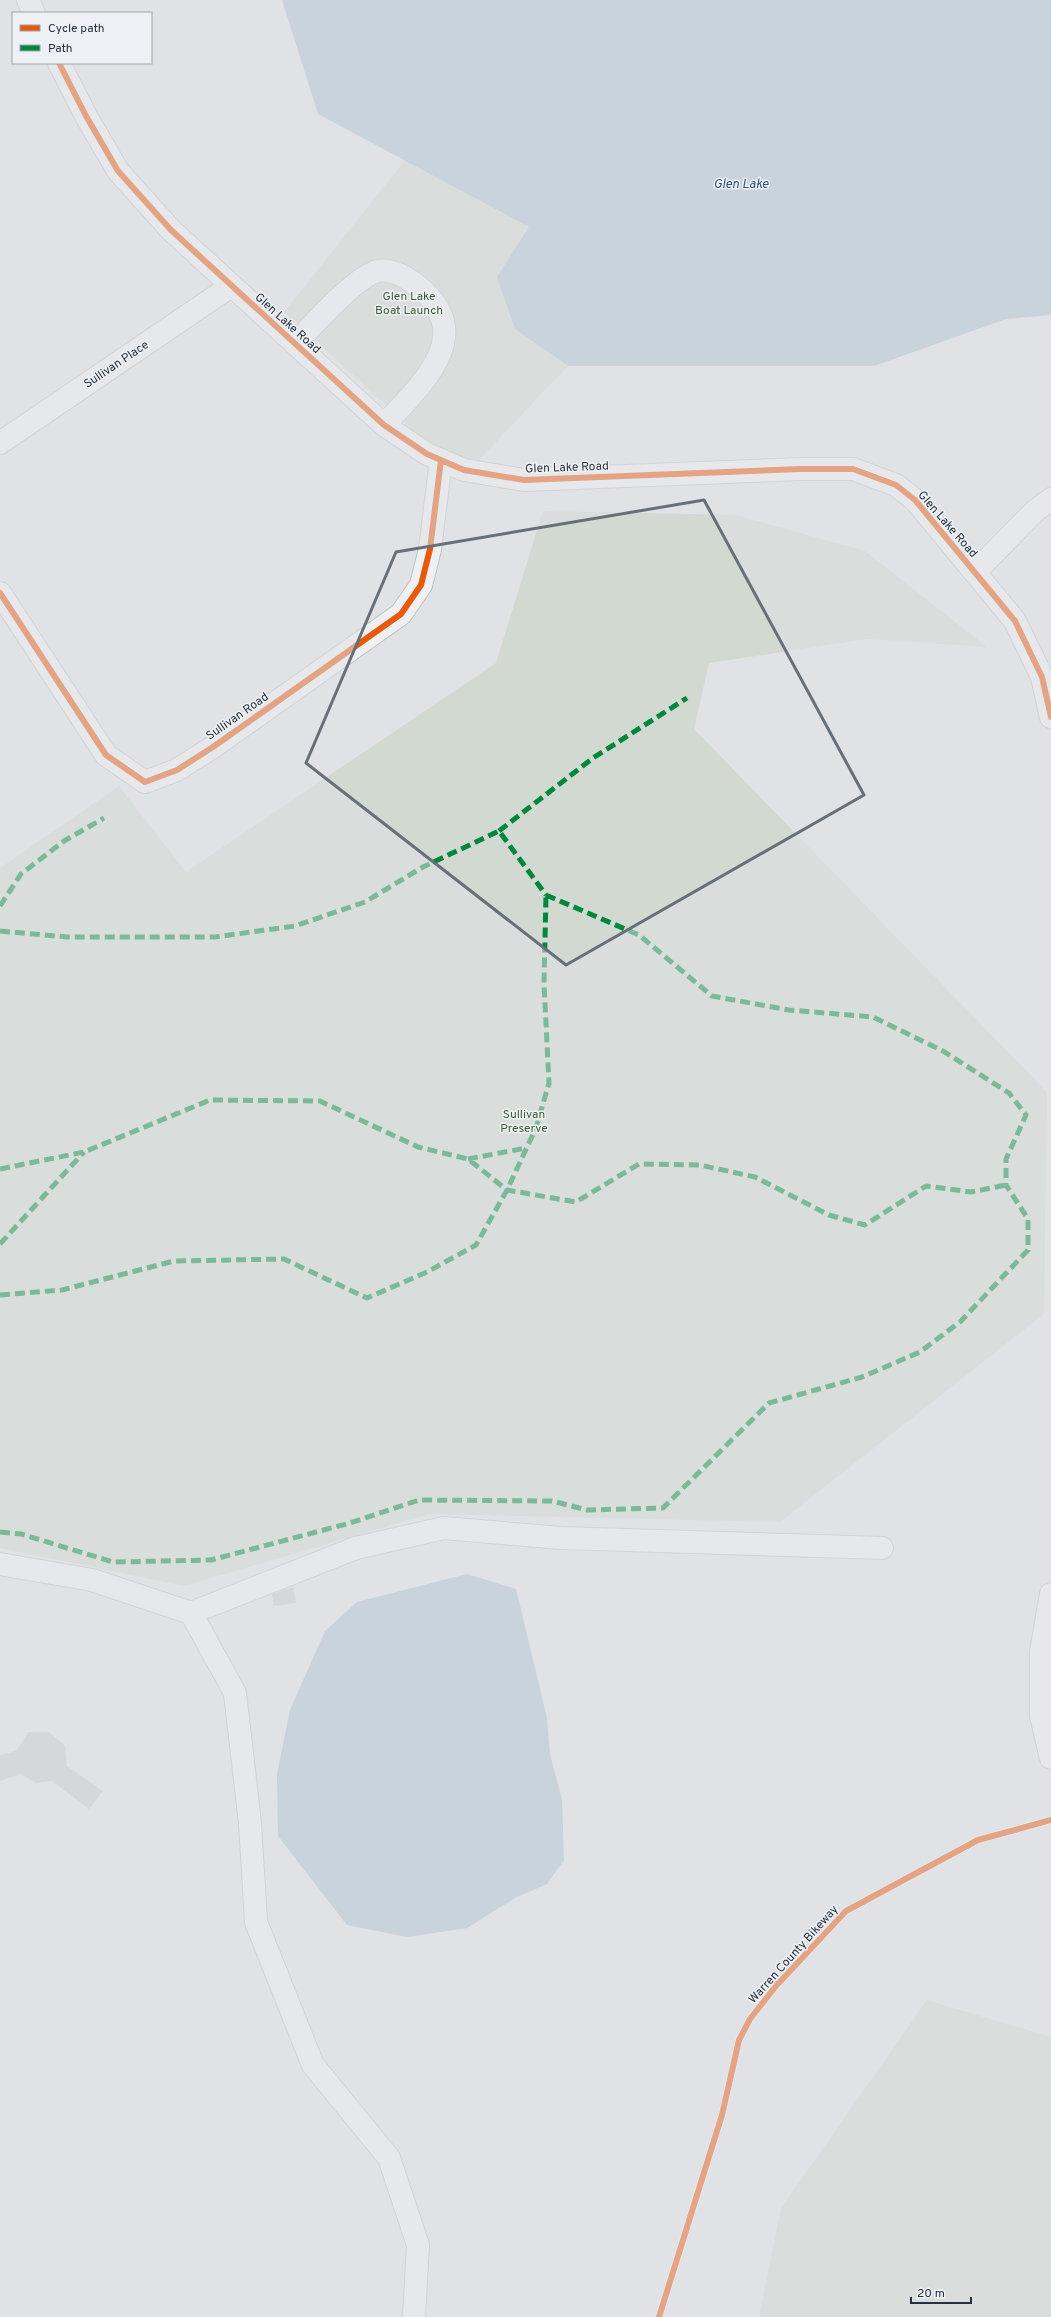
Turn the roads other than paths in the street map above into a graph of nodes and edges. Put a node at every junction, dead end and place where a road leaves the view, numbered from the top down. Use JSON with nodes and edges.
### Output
{"nodes":[{"id":1,"x":28,"y":0,"type":"edge"},
{"id":2,"x":34,"y":12,"type":"edge"},
{"id":3,"x":60,"y":64,"type":"edge"},
{"id":4,"x":231,"y":286,"type":"junction"},
{"id":5,"x":296,"y":344,"type":"junction"},
{"id":6,"x":384,"y":425,"type":"junction"},
{"id":7,"x":0,"y":443,"type":"edge"},
{"id":8,"x":442,"y":460,"type":"junction"},
{"id":9,"x":1051,"y":499,"type":"edge"},
{"id":10,"x":974,"y":572,"type":"junction"},
{"id":11,"x":0,"y":593,"type":"edge"},
{"id":12,"x":1051,"y":717,"type":"edge"},
{"id":13,"x":882,"y":1548,"type":"dead end"},
{"id":14,"x":0,"y":1564,"type":"edge"},
{"id":15,"x":1051,"y":1594,"type":"edge"},
{"id":16,"x":191,"y":1613,"type":"junction"},
{"id":17,"x":1051,"y":1758,"type":"edge"},
{"id":18,"x":414,"y":2317,"type":"edge"}],
"edges":[{"from":1,"to":2,"type":"street"},
{"from":3,"to":4,"type":"street","name":"Glen Lake Road"},
{"from":4,"to":5,"type":"street","name":"Glen Lake Road"},
{"from":4,"to":7,"type":"street","name":"Sullivan Place"},
{"from":5,"to":6,"type":"street","name":"Glen Lake Road"},
{"from":5,"to":6,"type":"street"},
{"from":6,"to":8,"type":"street","name":"Glen Lake Road"},
{"from":8,"to":10,"type":"street","name":"Glen Lake Road"},
{"from":8,"to":11,"type":"street","name":"Sullivan Road"},
{"from":9,"to":10,"type":"street"},
{"from":10,"to":12,"type":"street","name":"Glen Lake Road"},
{"from":13,"to":16,"type":"street"},
{"from":14,"to":16,"type":"street"},
{"from":15,"to":17,"type":"street"},
{"from":16,"to":18,"type":"street"}]}
